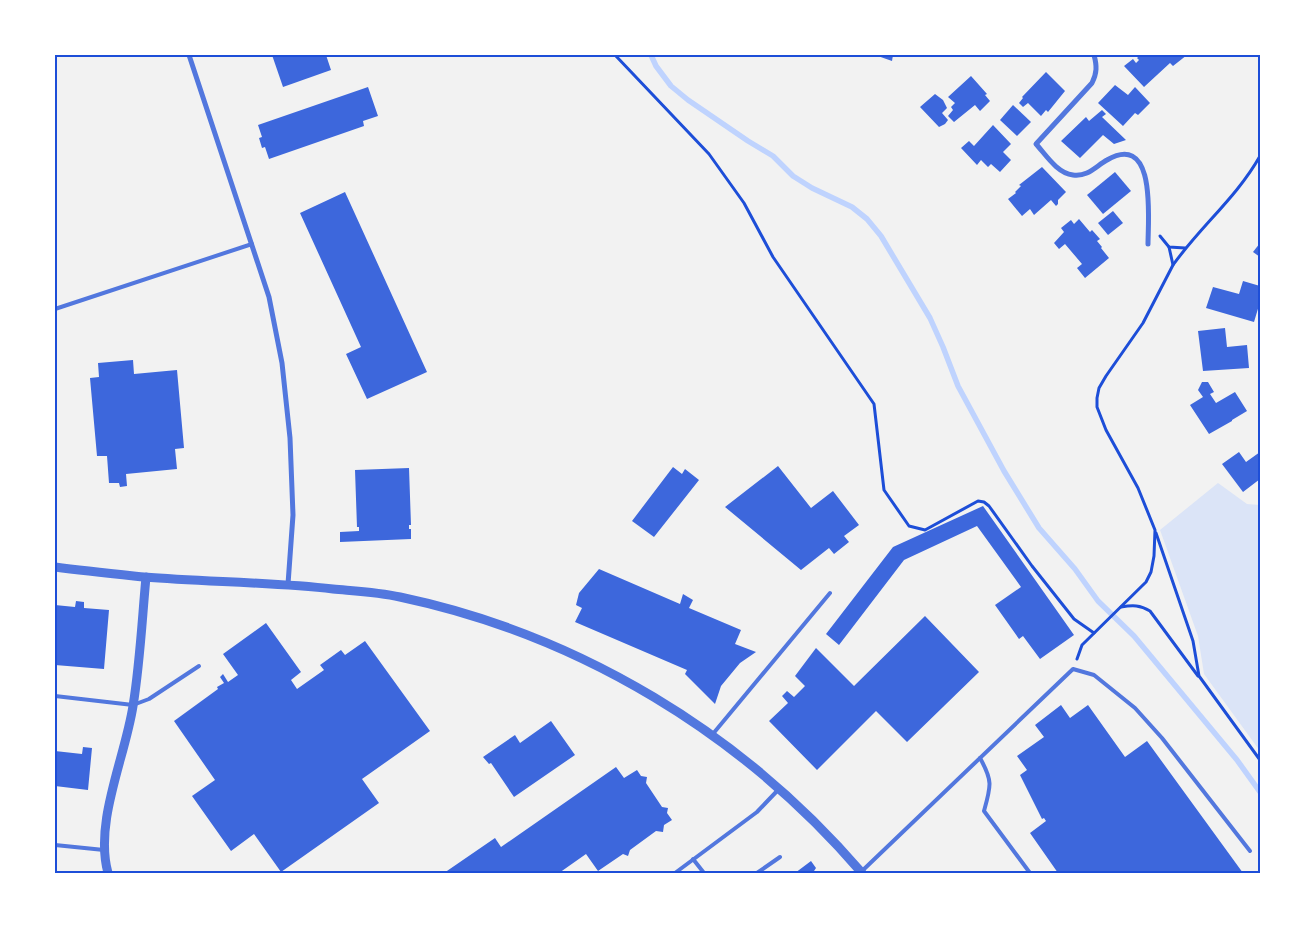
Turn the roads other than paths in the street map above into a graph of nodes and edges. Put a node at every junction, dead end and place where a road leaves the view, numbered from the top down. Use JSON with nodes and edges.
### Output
{"nodes":[{"id":1,"x":189,"y":55,"type":"edge"},
{"id":2,"x":1094,"y":55,"type":"edge"},
{"id":3,"x":252,"y":244,"type":"junction"},
{"id":4,"x":1148,"y":244,"type":"dead end"},
{"id":5,"x":55,"y":310,"type":"edge"},
{"id":6,"x":55,"y":567,"type":"edge"},
{"id":7,"x":146,"y":577,"type":"junction"},
{"id":8,"x":288,"y":584,"type":"junction"},
{"id":9,"x":830,"y":593,"type":"dead end"},
{"id":10,"x":199,"y":666,"type":"dead end"},
{"id":11,"x":55,"y":696,"type":"edge"},
{"id":12,"x":133,"y":705,"type":"junction"},
{"id":13,"x":712,"y":735,"type":"junction"},
{"id":14,"x":980,"y":758,"type":"junction"},
{"id":15,"x":779,"y":789,"type":"junction"},
{"id":16,"x":55,"y":845,"type":"edge"},
{"id":17,"x":104,"y":850,"type":"junction"},
{"id":18,"x":1250,"y":851,"type":"dead end"},
{"id":19,"x":780,"y":856,"type":"dead end"},
{"id":20,"x":693,"y":859,"type":"junction"},
{"id":21,"x":862,"y":872,"type":"edge"},
{"id":22,"x":108,"y":873,"type":"edge"},
{"id":23,"x":675,"y":873,"type":"edge"},
{"id":24,"x":704,"y":873,"type":"edge"},
{"id":25,"x":757,"y":873,"type":"edge"},
{"id":26,"x":1030,"y":873,"type":"edge"}],
"edges":[{"from":1,"to":3,"type":"street"},
{"from":2,"to":4,"type":"street"},
{"from":3,"to":5,"type":"lane"},
{"from":3,"to":8,"type":"street"},
{"from":6,"to":7,"type":"street"},
{"from":7,"to":8,"type":"street"},
{"from":7,"to":12,"type":"street"},
{"from":8,"to":13,"type":"street"},
{"from":9,"to":13,"type":"lane"},
{"from":10,"to":12,"type":"lane"},
{"from":11,"to":12,"type":"lane"},
{"from":12,"to":17,"type":"street"},
{"from":13,"to":15,"type":"street"},
{"from":14,"to":18,"type":"lane"},
{"from":14,"to":21,"type":"lane"},
{"from":14,"to":26,"type":"lane"},
{"from":15,"to":20,"type":"lane"},
{"from":15,"to":21,"type":"street"},
{"from":16,"to":17,"type":"lane"},
{"from":17,"to":22,"type":"street"},
{"from":19,"to":25,"type":"lane"},
{"from":20,"to":23,"type":"lane"},
{"from":20,"to":24,"type":"lane"}]}
